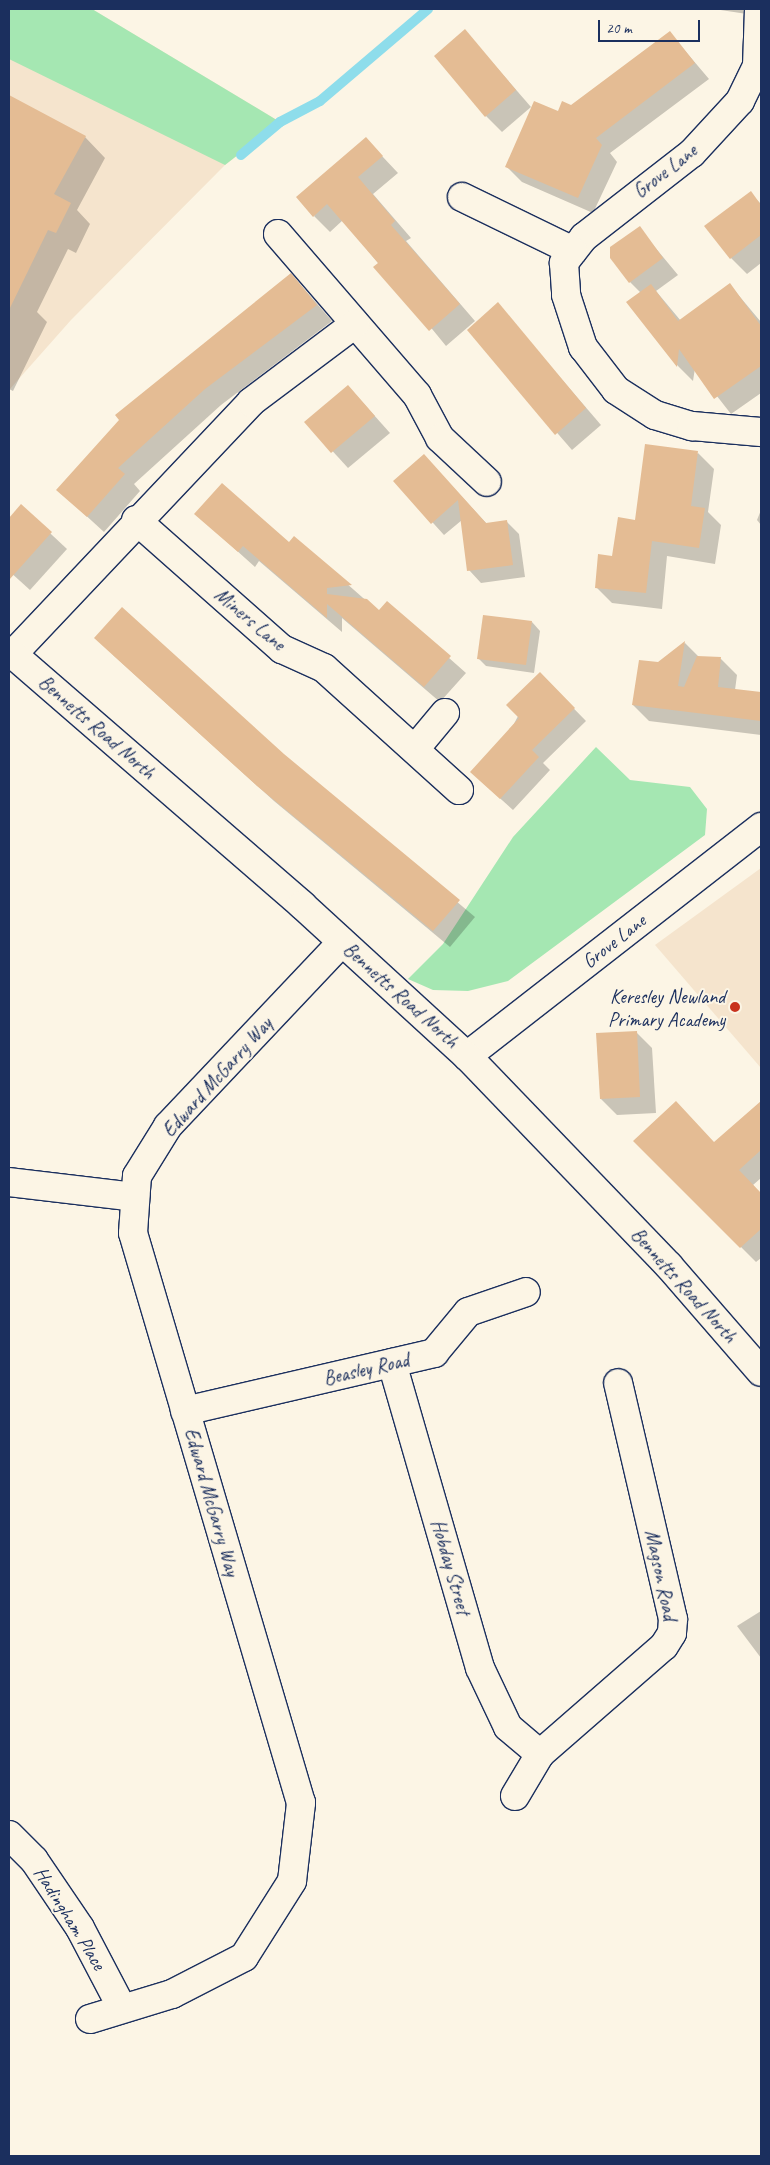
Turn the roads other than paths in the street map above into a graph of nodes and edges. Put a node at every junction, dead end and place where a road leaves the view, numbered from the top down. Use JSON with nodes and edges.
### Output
{"nodes":[{"id":1,"x":759,"y":9,"type":"edge"},
{"id":2,"x":755,"y":84,"type":"edge"},
{"id":3,"x":462,"y":197,"type":"dead end"},
{"id":4,"x":278,"y":234,"type":"dead end"},
{"id":5,"x":573,"y":251,"type":"junction"},
{"id":6,"x":355,"y":324,"type":"junction"},
{"id":7,"x":761,"y":432,"type":"edge"},
{"id":8,"x":488,"y":482,"type":"dead end"},
{"id":9,"x":136,"y":520,"type":"junction"},
{"id":10,"x":11,"y":652,"type":"edge"},
{"id":11,"x":445,"y":714,"type":"dead end"},
{"id":12,"x":415,"y":750,"type":"junction"},
{"id":13,"x":459,"y":790,"type":"dead end"},
{"id":14,"x":761,"y":826,"type":"edge"},
{"id":15,"x":342,"y":942,"type":"junction"},
{"id":16,"x":467,"y":1056,"type":"junction"},
{"id":17,"x":9,"y":1182,"type":"edge"},
{"id":18,"x":136,"y":1197,"type":"junction"},
{"id":19,"x":526,"y":1292,"type":"dead end"},
{"id":20,"x":392,"y":1363,"type":"junction"},
{"id":21,"x":761,"y":1372,"type":"edge"},
{"id":22,"x":618,"y":1383,"type":"dead end"},
{"id":23,"x":185,"y":1411,"type":"junction"},
{"id":24,"x":540,"y":1754,"type":"junction"},
{"id":25,"x":515,"y":1796,"type":"dead end"},
{"id":26,"x":9,"y":1835,"type":"edge"},
{"id":27,"x":122,"y":2008,"type":"junction"},
{"id":28,"x":90,"y":2019,"type":"dead end"}],
"edges":[{"from":1,"to":2,"type":"street","name":"Grove Lane"},
{"from":2,"to":5,"type":"street","name":"Grove Lane"},
{"from":3,"to":5,"type":"street"},
{"from":4,"to":6,"type":"street"},
{"from":5,"to":7,"type":"street","name":"Grove Lane"},
{"from":6,"to":8,"type":"street"},
{"from":6,"to":9,"type":"street"},
{"from":9,"to":10,"type":"street"},
{"from":9,"to":12,"type":"street","name":"Miners Lane"},
{"from":10,"to":15,"type":"street","name":"Bennetts Road North"},
{"from":11,"to":12,"type":"street"},
{"from":12,"to":13,"type":"street","name":"Miners Lane"},
{"from":14,"to":16,"type":"street","name":"Grove Lane"},
{"from":15,"to":16,"type":"street","name":"Bennetts Road North"},
{"from":15,"to":18,"type":"street","name":"Edward McGarry Way"},
{"from":16,"to":21,"type":"street","name":"Bennetts Road North"},
{"from":17,"to":18,"type":"street"},
{"from":18,"to":23,"type":"street","name":"Edward McGarry Way"},
{"from":19,"to":20,"type":"street","name":"Beasley Road"},
{"from":20,"to":23,"type":"street","name":"Beasley Road"},
{"from":20,"to":24,"type":"street","name":"Hobday Street"},
{"from":22,"to":24,"type":"street","name":"Magson Road"},
{"from":23,"to":27,"type":"street","name":"Edward McGarry Way"},
{"from":24,"to":25,"type":"street","name":"Magson Road"},
{"from":26,"to":27,"type":"street","name":"Hadingham Place"},
{"from":27,"to":28,"type":"street","name":"Edward McGarry Way"}]}
